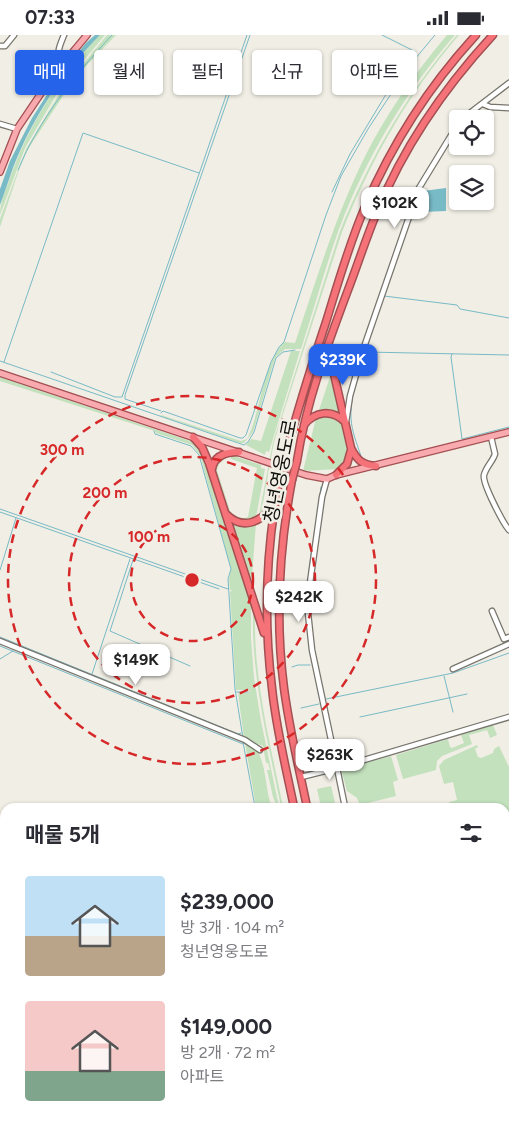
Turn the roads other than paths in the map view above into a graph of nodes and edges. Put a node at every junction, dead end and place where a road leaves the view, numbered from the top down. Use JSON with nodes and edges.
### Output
{"nodes":[{"id":1,"x":14,"y":35,"type":"edge"},
{"id":2,"x":64,"y":35,"type":"edge"},
{"id":3,"x":87,"y":35,"type":"edge"},
{"id":4,"x":476,"y":35,"type":"edge"},
{"id":5,"x":493,"y":35,"type":"edge"},
{"id":6,"x":0,"y":47,"type":"edge"},
{"id":7,"x":58,"y":50,"type":"edge"},
{"id":8,"x":74,"y":50,"type":"edge"},
{"id":9,"x":509,"y":83,"type":"edge"},
{"id":10,"x":41,"y":95,"type":"edge"},
{"id":11,"x":483,"y":104,"type":"junction"},
{"id":12,"x":509,"y":108,"type":"edge"},
{"id":13,"x":475,"y":110,"type":"edge"},
{"id":14,"x":0,"y":124,"type":"edge"},
{"id":15,"x":17,"y":129,"type":"junction"},
{"id":16,"x":449,"y":139,"type":"edge"},
{"id":17,"x":0,"y":172,"type":"edge"},
{"id":18,"x":330,"y":337,"type":"junction"},
{"id":19,"x":0,"y":373,"type":"edge"},
{"id":20,"x":346,"y":422,"type":"junction"},
{"id":21,"x":302,"y":427,"type":"junction"},
{"id":22,"x":509,"y":432,"type":"edge"},
{"id":23,"x":193,"y":437,"type":"junction"},
{"id":24,"x":491,"y":437,"type":"junction"},
{"id":25,"x":351,"y":448,"type":"junction"},
{"id":26,"x":240,"y":452,"type":"junction"},
{"id":27,"x":376,"y":467,"type":"junction"},
{"id":28,"x":212,"y":473,"type":"junction"},
{"id":29,"x":336,"y":475,"type":"junction"},
{"id":30,"x":328,"y":479,"type":"junction"},
{"id":31,"x":275,"y":503,"type":"junction"},
{"id":32,"x":225,"y":513,"type":"junction"},
{"id":33,"x":509,"y":530,"type":"edge"},
{"id":34,"x":492,"y":611,"type":"dead end"},
{"id":35,"x":509,"y":637,"type":"edge"},
{"id":36,"x":0,"y":641,"type":"edge"},
{"id":37,"x":509,"y":644,"type":"edge"},
{"id":38,"x":269,"y":659,"type":"junction"},
{"id":39,"x":453,"y":669,"type":"dead end"},
{"id":40,"x":509,"y":717,"type":"edge"},
{"id":41,"x":260,"y":750,"type":"dead end"},
{"id":42,"x":337,"y":768,"type":"junction"},
{"id":43,"x":301,"y":777,"type":"junction"},
{"id":44,"x":293,"y":803,"type":"edge"},
{"id":45,"x":307,"y":803,"type":"edge"},
{"id":46,"x":345,"y":803,"type":"edge"}],
"edges":[{"from":1,"to":6,"type":"street"},
{"from":2,"to":7,"type":"street"},
{"from":3,"to":8,"type":"main road"},
{"from":4,"to":31,"type":"highway","name":"청년영웅도로","bridge":true},
{"from":5,"to":18,"type":"highway","name":"청년영웅도로"},
{"from":9,"to":11,"type":"street"},
{"from":10,"to":15,"type":"main road"},
{"from":11,"to":12,"type":"street"},
{"from":11,"to":13,"type":"street"},
{"from":14,"to":15,"type":"street"},
{"from":15,"to":17,"type":"main road"},
{"from":16,"to":20,"type":"street"},
{"from":18,"to":20,"type":"highway"},
{"from":18,"to":21,"type":"highway","name":"청년영웅도로"},
{"from":19,"to":23,"type":"main road"},
{"from":20,"to":21,"type":"highway"},
{"from":20,"to":25,"type":"highway"},
{"from":21,"to":43,"type":"highway","name":"청년영웅도로","bridge":true},
{"from":22,"to":24,"type":"main road"},
{"from":23,"to":26,"type":"main road"},
{"from":23,"to":28,"type":"highway"},
{"from":24,"to":27,"type":"main road"},
{"from":24,"to":33,"type":"street"},
{"from":25,"to":27,"type":"highway"},
{"from":25,"to":29,"type":"highway"},
{"from":26,"to":28,"type":"highway"},
{"from":26,"to":30,"type":"main road"},
{"from":27,"to":29,"type":"main road"},
{"from":28,"to":32,"type":"highway"},
{"from":29,"to":30,"type":"main road"},
{"from":30,"to":42,"type":"street"},
{"from":31,"to":32,"type":"highway"},
{"from":31,"to":38,"type":"highway","name":"청년영웅도로"},
{"from":32,"to":38,"type":"highway"},
{"from":34,"to":35,"type":"street"},
{"from":36,"to":41,"type":"street"},
{"from":37,"to":39,"type":"street"},
{"from":38,"to":44,"type":"highway","name":"청년영웅도로"},
{"from":40,"to":42,"type":"street"},
{"from":42,"to":43,"type":"street"},
{"from":42,"to":46,"type":"street"},
{"from":43,"to":45,"type":"highway","name":"청년영웅도로"}]}
